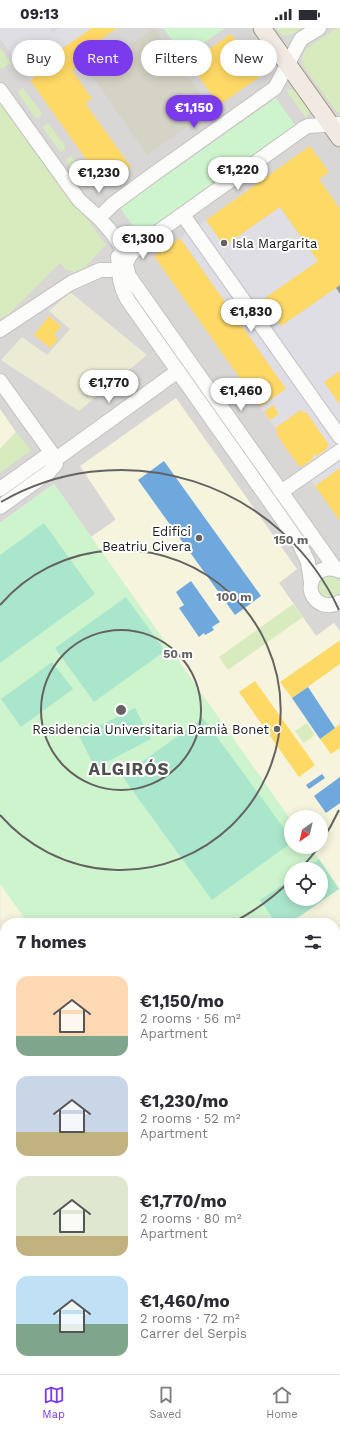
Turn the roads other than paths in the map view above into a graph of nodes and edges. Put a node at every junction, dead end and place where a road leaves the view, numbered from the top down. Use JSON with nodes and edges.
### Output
{"nodes":[{"id":1,"x":262,"y":28,"type":"edge"},
{"id":2,"x":319,"y":28,"type":"edge"},
{"id":3,"x":288,"y":66,"type":"junction"},
{"id":4,"x":0,"y":90,"type":"edge"},
{"id":5,"x":337,"y":129,"type":"edge"},
{"id":6,"x":113,"y":204,"type":"junction"},
{"id":7,"x":86,"y":206,"type":"junction"},
{"id":8,"x":183,"y":214,"type":"junction"},
{"id":9,"x":99,"y":218,"type":"junction"},
{"id":10,"x":141,"y":244,"type":"junction"},
{"id":11,"x":126,"y":264,"type":"junction"},
{"id":12,"x":110,"y":270,"type":"dead end"},
{"id":13,"x":0,"y":330,"type":"edge"},
{"id":14,"x":178,"y":371,"type":"junction"},
{"id":15,"x":0,"y":381,"type":"edge"},
{"id":16,"x":340,"y":436,"type":"edge"},
{"id":17,"x":340,"y":451,"type":"edge"},
{"id":18,"x":56,"y":458,"type":"junction"},
{"id":19,"x":0,"y":489,"type":"edge"},
{"id":20,"x":281,"y":492,"type":"junction"},
{"id":21,"x":0,"y":507,"type":"edge"},
{"id":22,"x":338,"y":570,"type":"edge"},
{"id":23,"x":311,"y":582,"type":"junction"},
{"id":24,"x":340,"y":602,"type":"edge"},
{"id":25,"x":326,"y":605,"type":"junction"},
{"id":26,"x":340,"y":612,"type":"edge"}],
"edges":[{"from":1,"to":3,"type":"main road"},
{"from":2,"to":3,"type":"street"},
{"from":3,"to":5,"type":"main road"},
{"from":3,"to":6,"type":"street"},
{"from":4,"to":7,"type":"street"},
{"from":5,"to":8,"type":"street"},
{"from":6,"to":7,"type":"street"},
{"from":6,"to":9,"type":"street"},
{"from":6,"to":10,"type":"street"},
{"from":7,"to":9,"type":"street"},
{"from":8,"to":10,"type":"street"},
{"from":8,"to":16,"type":"street"},
{"from":9,"to":11,"type":"street"},
{"from":9,"to":14,"type":"street"},
{"from":10,"to":11,"type":"street"},
{"from":11,"to":20,"type":"street"},
{"from":12,"to":13,"type":"street"},
{"from":14,"to":18,"type":"street"},
{"from":14,"to":23,"type":"street"},
{"from":15,"to":18,"type":"street"},
{"from":17,"to":20,"type":"street"},
{"from":18,"to":19,"type":"street"},
{"from":18,"to":21,"type":"street"},
{"from":20,"to":22,"type":"street"},
{"from":22,"to":23,"type":"street"},
{"from":23,"to":25,"type":"street"},
{"from":24,"to":25,"type":"street"},
{"from":25,"to":26,"type":"street"}]}
